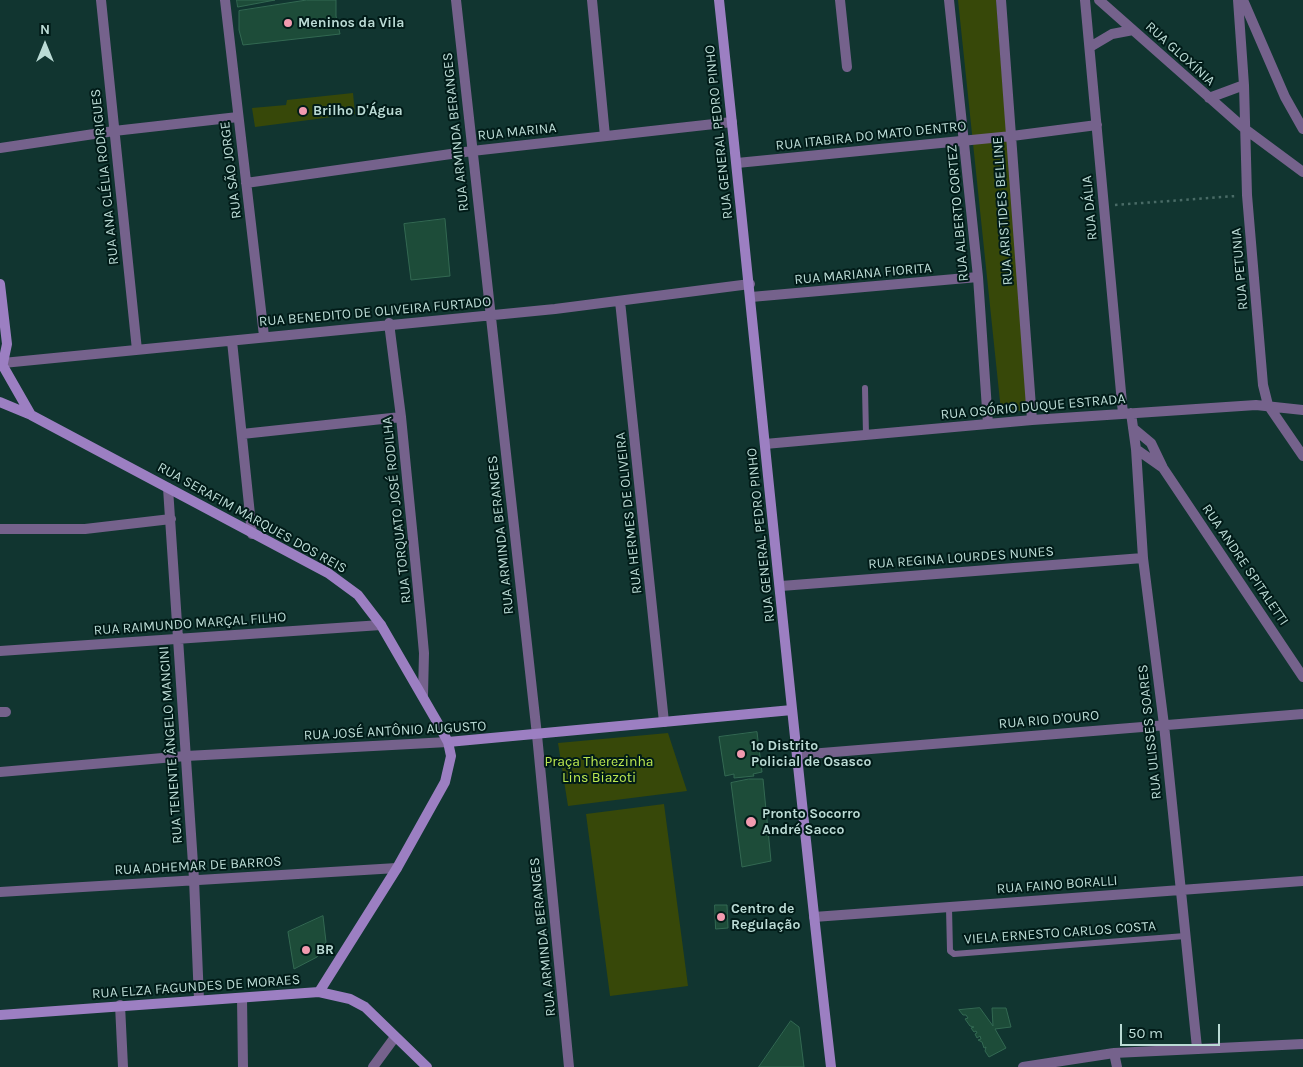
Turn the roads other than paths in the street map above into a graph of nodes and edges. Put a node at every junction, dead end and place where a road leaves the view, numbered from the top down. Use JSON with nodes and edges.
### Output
{"nodes":[{"id":1,"x":101,"y":0,"type":"edge"},
{"id":2,"x":225,"y":0,"type":"edge"},
{"id":3,"x":456,"y":0,"type":"edge"},
{"id":4,"x":592,"y":0,"type":"edge"},
{"id":5,"x":718,"y":0,"type":"edge"},
{"id":6,"x":840,"y":0,"type":"edge"},
{"id":7,"x":949,"y":0,"type":"edge"},
{"id":8,"x":1001,"y":0,"type":"edge"},
{"id":9,"x":1085,"y":0,"type":"edge"},
{"id":10,"x":1099,"y":0,"type":"edge"},
{"id":11,"x":1238,"y":0,"type":"edge"},
{"id":12,"x":1243,"y":0,"type":"edge"},
{"id":13,"x":1133,"y":30,"type":"junction"},
{"id":14,"x":1090,"y":47,"type":"junction"},
{"id":15,"x":848,"y":68,"type":"dead end"},
{"id":16,"x":1244,"y":85,"type":"junction"},
{"id":17,"x":1209,"y":98,"type":"junction"},
{"id":18,"x":238,"y":117,"type":"junction"},
{"id":19,"x":732,"y":122,"type":"junction"},
{"id":20,"x":1097,"y":125,"type":"junction"},
{"id":21,"x":1245,"y":129,"type":"junction"},
{"id":22,"x":1303,"y":129,"type":"edge"},
{"id":23,"x":114,"y":131,"type":"junction"},
{"id":24,"x":605,"y":136,"type":"junction"},
{"id":25,"x":1012,"y":136,"type":"junction"},
{"id":26,"x":965,"y":140,"type":"junction"},
{"id":27,"x":0,"y":148,"type":"edge"},
{"id":28,"x":472,"y":151,"type":"junction"},
{"id":29,"x":737,"y":163,"type":"junction"},
{"id":30,"x":1303,"y":172,"type":"edge"},
{"id":31,"x":246,"y":183,"type":"junction"},
{"id":32,"x":978,"y":278,"type":"junction"},
{"id":33,"x":0,"y":284,"type":"edge"},
{"id":34,"x":750,"y":284,"type":"junction"},
{"id":35,"x":751,"y":297,"type":"junction"},
{"id":36,"x":620,"y":301,"type":"junction"},
{"id":37,"x":489,"y":315,"type":"junction"},
{"id":38,"x":389,"y":323,"type":"junction"},
{"id":39,"x":264,"y":336,"type":"junction"},
{"id":40,"x":232,"y":341,"type":"junction"},
{"id":41,"x":137,"y":350,"type":"junction"},
{"id":42,"x":2,"y":360,"type":"edge"},
{"id":43,"x":0,"y":378,"type":"edge"},
{"id":44,"x":865,"y":388,"type":"dead end"},
{"id":45,"x":0,"y":402,"type":"edge"},
{"id":46,"x":1268,"y":405,"type":"junction"},
{"id":47,"x":1303,"y":410,"type":"edge"},
{"id":48,"x":1127,"y":414,"type":"junction"},
{"id":49,"x":31,"y":415,"type":"junction"},
{"id":50,"x":401,"y":417,"type":"junction"},
{"id":51,"x":1032,"y":420,"type":"junction"},
{"id":52,"x":988,"y":424,"type":"junction"},
{"id":53,"x":1133,"y":428,"type":"junction"},
{"id":54,"x":242,"y":434,"type":"junction"},
{"id":55,"x":866,"y":435,"type":"junction"},
{"id":56,"x":764,"y":444,"type":"junction"},
{"id":57,"x":1136,"y":449,"type":"junction"},
{"id":58,"x":1303,"y":456,"type":"edge"},
{"id":59,"x":1163,"y":468,"type":"junction"},
{"id":60,"x":168,"y":488,"type":"junction"},
{"id":61,"x":171,"y":519,"type":"junction"},
{"id":62,"x":3,"y":529,"type":"edge"},
{"id":63,"x":252,"y":534,"type":"junction"},
{"id":64,"x":1143,"y":558,"type":"junction"},
{"id":65,"x":781,"y":586,"type":"junction"},
{"id":66,"x":381,"y":625,"type":"junction"},
{"id":67,"x":177,"y":639,"type":"junction"},
{"id":68,"x":0,"y":651,"type":"edge"},
{"id":69,"x":1303,"y":677,"type":"edge"},
{"id":70,"x":423,"y":695,"type":"junction"},
{"id":71,"x":792,"y":710,"type":"junction"},
{"id":72,"x":1303,"y":714,"type":"edge"},
{"id":73,"x":664,"y":722,"type":"junction"},
{"id":74,"x":1164,"y":725,"type":"junction"},
{"id":75,"x":537,"y":735,"type":"junction"},
{"id":76,"x":448,"y":742,"type":"junction"},
{"id":77,"x":797,"y":755,"type":"junction"},
{"id":78,"x":186,"y":756,"type":"junction"},
{"id":79,"x":0,"y":772,"type":"edge"},
{"id":80,"x":397,"y":868,"type":"junction"},
{"id":81,"x":194,"y":879,"type":"junction"},
{"id":82,"x":1303,"y":881,"type":"edge"},
{"id":83,"x":1180,"y":890,"type":"junction"},
{"id":84,"x":0,"y":892,"type":"edge"},
{"id":85,"x":949,"y":908,"type":"junction"},
{"id":86,"x":814,"y":918,"type":"junction"},
{"id":87,"x":1186,"y":936,"type":"junction"},
{"id":88,"x":319,"y":992,"type":"junction"},
{"id":89,"x":242,"y":998,"type":"junction"},
{"id":90,"x":199,"y":1000,"type":"junction"},
{"id":91,"x":120,"y":1005,"type":"junction"},
{"id":92,"x":0,"y":1015,"type":"edge"},
{"id":93,"x":395,"y":1037,"type":"junction"},
{"id":94,"x":1303,"y":1044,"type":"edge"},
{"id":95,"x":1197,"y":1048,"type":"junction"},
{"id":96,"x":1114,"y":1053,"type":"junction"},
{"id":97,"x":122,"y":1067,"type":"edge"},
{"id":98,"x":243,"y":1067,"type":"edge"},
{"id":99,"x":373,"y":1067,"type":"edge"},
{"id":100,"x":426,"y":1067,"type":"edge"},
{"id":101,"x":569,"y":1067,"type":"edge"},
{"id":102,"x":831,"y":1067,"type":"edge"},
{"id":103,"x":1023,"y":1067,"type":"edge"},
{"id":104,"x":1117,"y":1067,"type":"edge"}],
"edges":[{"from":1,"to":23,"type":"street","name":"RUA ANA CLÉLIA RODRIGUES"},
{"from":2,"to":18,"type":"street","name":"RUA SÃO JORGE"},
{"from":3,"to":28,"type":"street","name":"RUA ARMINDA BERANGES"},
{"from":4,"to":24,"type":"street"},
{"from":5,"to":19,"type":"street","name":"RUA GENERAL PEDRO PINHO"},
{"from":6,"to":15,"type":"street"},
{"from":7,"to":26,"type":"street","name":"RUA ALBERTO CORTEZ"},
{"from":8,"to":25,"type":"street","name":"RUA ARISTIDES BELLINE"},
{"from":9,"to":14,"type":"street","name":"RUA DÁLIA"},
{"from":10,"to":13,"type":"street","name":"RUA GLOXÍNIA"},
{"from":11,"to":16,"type":"street","name":"RUA PETUNIA"},
{"from":12,"to":22,"type":"street"},
{"from":13,"to":14,"type":"street","name":"RUA GLOXÍNIA"},
{"from":13,"to":17,"type":"street","name":"RUA GLOXÍNIA"},
{"from":14,"to":20,"type":"street","name":"RUA DÁLIA"},
{"from":16,"to":17,"type":"street","name":"RUA GLOXÍNIA"},
{"from":16,"to":21,"type":"street","name":"RUA PETUNIA"},
{"from":17,"to":21,"type":"street","name":"RUA GLOXÍNIA"},
{"from":18,"to":23,"type":"street"},
{"from":18,"to":31,"type":"street","name":"RUA SÃO JORGE"},
{"from":19,"to":24,"type":"street","name":"RUA MARINA"},
{"from":19,"to":29,"type":"street","name":"RUA GENERAL PEDRO PINHO"},
{"from":20,"to":25,"type":"street","name":"RUA ITABIRA DO MATO DENTRO"},
{"from":20,"to":48,"type":"street","name":"RUA DÁLIA"},
{"from":21,"to":30,"type":"street","name":"RUA GLOXÍNIA"},
{"from":21,"to":46,"type":"street","name":"RUA PETUNIA"},
{"from":23,"to":27,"type":"street"},
{"from":23,"to":41,"type":"street","name":"RUA ANA CLÉLIA RODRIGUES"},
{"from":24,"to":28,"type":"street","name":"RUA MARINA"},
{"from":25,"to":26,"type":"street","name":"RUA ITABIRA DO MATO DENTRO"},
{"from":25,"to":51,"type":"street","name":"RUA ARISTIDES BELLINE"},
{"from":26,"to":29,"type":"street","name":"RUA ITABIRA DO MATO DENTRO"},
{"from":26,"to":32,"type":"street","name":"RUA ALBERTO CORTEZ"},
{"from":28,"to":31,"type":"street","name":"RUA MARINA"},
{"from":28,"to":37,"type":"street","name":"RUA ARMINDA BERANGES"},
{"from":29,"to":34,"type":"street","name":"RUA GENERAL PEDRO PINHO"},
{"from":31,"to":39,"type":"street","name":"RUA SÃO JORGE"},
{"from":32,"to":35,"type":"street","name":"RUA MARIANA FIORITA"},
{"from":32,"to":52,"type":"street","name":"RUA ALBERTO CORTEZ"},
{"from":33,"to":42,"type":"street"},
{"from":34,"to":35,"type":"street","name":"RUA GENERAL PEDRO PINHO"},
{"from":34,"to":36,"type":"street","name":"RUA BENEDITO DE OLIVEIRA FURTADO"},
{"from":35,"to":56,"type":"street","name":"RUA GENERAL PEDRO PINHO"},
{"from":36,"to":37,"type":"street","name":"RUA BENEDITO DE OLIVEIRA FURTADO"},
{"from":36,"to":73,"type":"street","name":"RUA HERMES DE OLIVEIRA"},
{"from":37,"to":38,"type":"street","name":"RUA BENEDITO DE OLIVEIRA FURTADO"},
{"from":37,"to":75,"type":"street","name":"RUA ARMINDA BERANGES"},
{"from":38,"to":39,"type":"street","name":"RUA BENEDITO DE OLIVEIRA FURTADO"},
{"from":38,"to":50,"type":"street","name":"RUA TORQUATO JOSÉ RODILHA"},
{"from":39,"to":40,"type":"street","name":"RUA BENEDITO DE OLIVEIRA FURTADO"},
{"from":40,"to":41,"type":"street","name":"RUA BENEDITO DE OLIVEIRA FURTADO"},
{"from":40,"to":54,"type":"street"},
{"from":41,"to":42,"type":"street","name":"RUA BENEDITO DE OLIVEIRA FURTADO"},
{"from":42,"to":43,"type":"street"},
{"from":42,"to":49,"type":"street"},
{"from":44,"to":55,"type":"lane"},
{"from":45,"to":49,"type":"street","name":"RUA SERAFIM MARQUES DOS REIS"},
{"from":46,"to":47,"type":"street","name":"RUA OSÓRIO DUQUE ESTRADA"},
{"from":46,"to":48,"type":"street","name":"RUA OSÓRIO DUQUE ESTRADA"},
{"from":46,"to":58,"type":"street"},
{"from":48,"to":51,"type":"street","name":"RUA OSÓRIO DUQUE ESTRADA"},
{"from":48,"to":53,"type":"street","name":"RUA ULISSES SOARES"},
{"from":49,"to":60,"type":"street","name":"RUA SERAFIM MARQUES DOS REIS"},
{"from":50,"to":54,"type":"street"},
{"from":50,"to":70,"type":"street","name":"RUA TORQUATO JOSÉ RODILHA"},
{"from":51,"to":52,"type":"street","name":"RUA OSÓRIO DUQUE ESTRADA"},
{"from":52,"to":55,"type":"street","name":"RUA OSÓRIO DUQUE ESTRADA"},
{"from":53,"to":57,"type":"street","name":"RUA ULISSES SOARES"},
{"from":53,"to":59,"type":"street","name":"RUA ANDRE SPITALETTI"},
{"from":54,"to":63,"type":"street"},
{"from":55,"to":56,"type":"street","name":"RUA OSÓRIO DUQUE ESTRADA"},
{"from":56,"to":65,"type":"street","name":"RUA GENERAL PEDRO PINHO"},
{"from":57,"to":59,"type":"street","name":"RUA ANDRE SPITALETTI"},
{"from":57,"to":64,"type":"street","name":"RUA ULISSES SOARES"},
{"from":59,"to":69,"type":"street","name":"RUA ANDRE SPITALETTI"},
{"from":60,"to":61,"type":"street","name":"RUA TENENTE ÂNGELO MANCINI"},
{"from":60,"to":63,"type":"street","name":"RUA SERAFIM MARQUES DOS REIS"},
{"from":61,"to":62,"type":"street"},
{"from":61,"to":67,"type":"street","name":"RUA TENENTE ÂNGELO MANCINI"},
{"from":63,"to":66,"type":"street","name":"RUA SERAFIM MARQUES DOS REIS"},
{"from":64,"to":65,"type":"street","name":"RUA REGINA LOURDES NUNES"},
{"from":64,"to":74,"type":"street","name":"RUA ULISSES SOARES"},
{"from":65,"to":71,"type":"street","name":"RUA GENERAL PEDRO PINHO"},
{"from":66,"to":67,"type":"street","name":"RUA RAIMUNDO MARÇAL FILHO"},
{"from":66,"to":70,"type":"street","name":"RUA SERAFIM MARQUES DOS REIS"},
{"from":67,"to":68,"type":"street","name":"RUA RAIMUNDO MARÇAL FILHO"},
{"from":67,"to":78,"type":"street","name":"RUA TENENTE ÂNGELO MANCINI"},
{"from":70,"to":76,"type":"street","name":"RUA SERAFIM MARQUES DOS REIS"},
{"from":71,"to":73,"type":"street","name":"RUA JOSÉ ANTÔNIO AUGUSTO"},
{"from":71,"to":77,"type":"street","name":"RUA GENERAL PEDRO PINHO"},
{"from":72,"to":74,"type":"street","name":"RUA RIO D'OURO"},
{"from":73,"to":75,"type":"street","name":"RUA JOSÉ ANTÔNIO AUGUSTO"},
{"from":74,"to":77,"type":"street","name":"RUA RIO D'OURO"},
{"from":74,"to":83,"type":"street","name":"RUA ULISSES SOARES"},
{"from":75,"to":76,"type":"street","name":"RUA JOSÉ ANTÔNIO AUGUSTO"},
{"from":75,"to":101,"type":"street","name":"RUA ARMINDA BERANGES"},
{"from":76,"to":78,"type":"street","name":"RUA JOSÉ ANTÔNIO AUGUSTO"},
{"from":76,"to":80,"type":"street","name":"RUA ELZA FAGUNDES DE MORAES"},
{"from":77,"to":86,"type":"street","name":"RUA GENERAL PEDRO PINHO"},
{"from":78,"to":79,"type":"street","name":"RUA JOSÉ ANTÔNIO AUGUSTO"},
{"from":78,"to":81,"type":"street","name":"RUA TENENTE ÂNGELO MANCINI"},
{"from":80,"to":81,"type":"street","name":"RUA ADHEMAR DE BARROS"},
{"from":80,"to":88,"type":"street","name":"RUA ELZA FAGUNDES DE MORAES"},
{"from":81,"to":84,"type":"street","name":"RUA ADHEMAR DE BARROS"},
{"from":81,"to":90,"type":"street","name":"RUA TENENTE ÂNGELO MANCINI"},
{"from":82,"to":83,"type":"street","name":"RUA FAINO BORALLI"},
{"from":83,"to":85,"type":"street","name":"RUA FAINO BORALLI"},
{"from":83,"to":87,"type":"street","name":"RUA ULISSES SOARES"},
{"from":85,"to":86,"type":"street","name":"RUA FAINO BORALLI"},
{"from":85,"to":87,"type":"lane","name":"VIELA ERNESTO CARLOS COSTA"},
{"from":86,"to":102,"type":"street","name":"RUA GENERAL PEDRO PINHO"},
{"from":87,"to":95,"type":"street","name":"RUA ULISSES SOARES"},
{"from":88,"to":89,"type":"street","name":"RUA ELZA FAGUNDES DE MORAES"},
{"from":88,"to":93,"type":"street"},
{"from":89,"to":90,"type":"street","name":"RUA ELZA FAGUNDES DE MORAES"},
{"from":89,"to":98,"type":"street"},
{"from":90,"to":91,"type":"street","name":"RUA ELZA FAGUNDES DE MORAES"},
{"from":91,"to":92,"type":"street","name":"RUA ELZA FAGUNDES DE MORAES"},
{"from":91,"to":97,"type":"street"},
{"from":93,"to":99,"type":"street"},
{"from":93,"to":100,"type":"street"},
{"from":94,"to":95,"type":"street"},
{"from":95,"to":96,"type":"street"},
{"from":96,"to":103,"type":"street"},
{"from":96,"to":104,"type":"street"}]}
